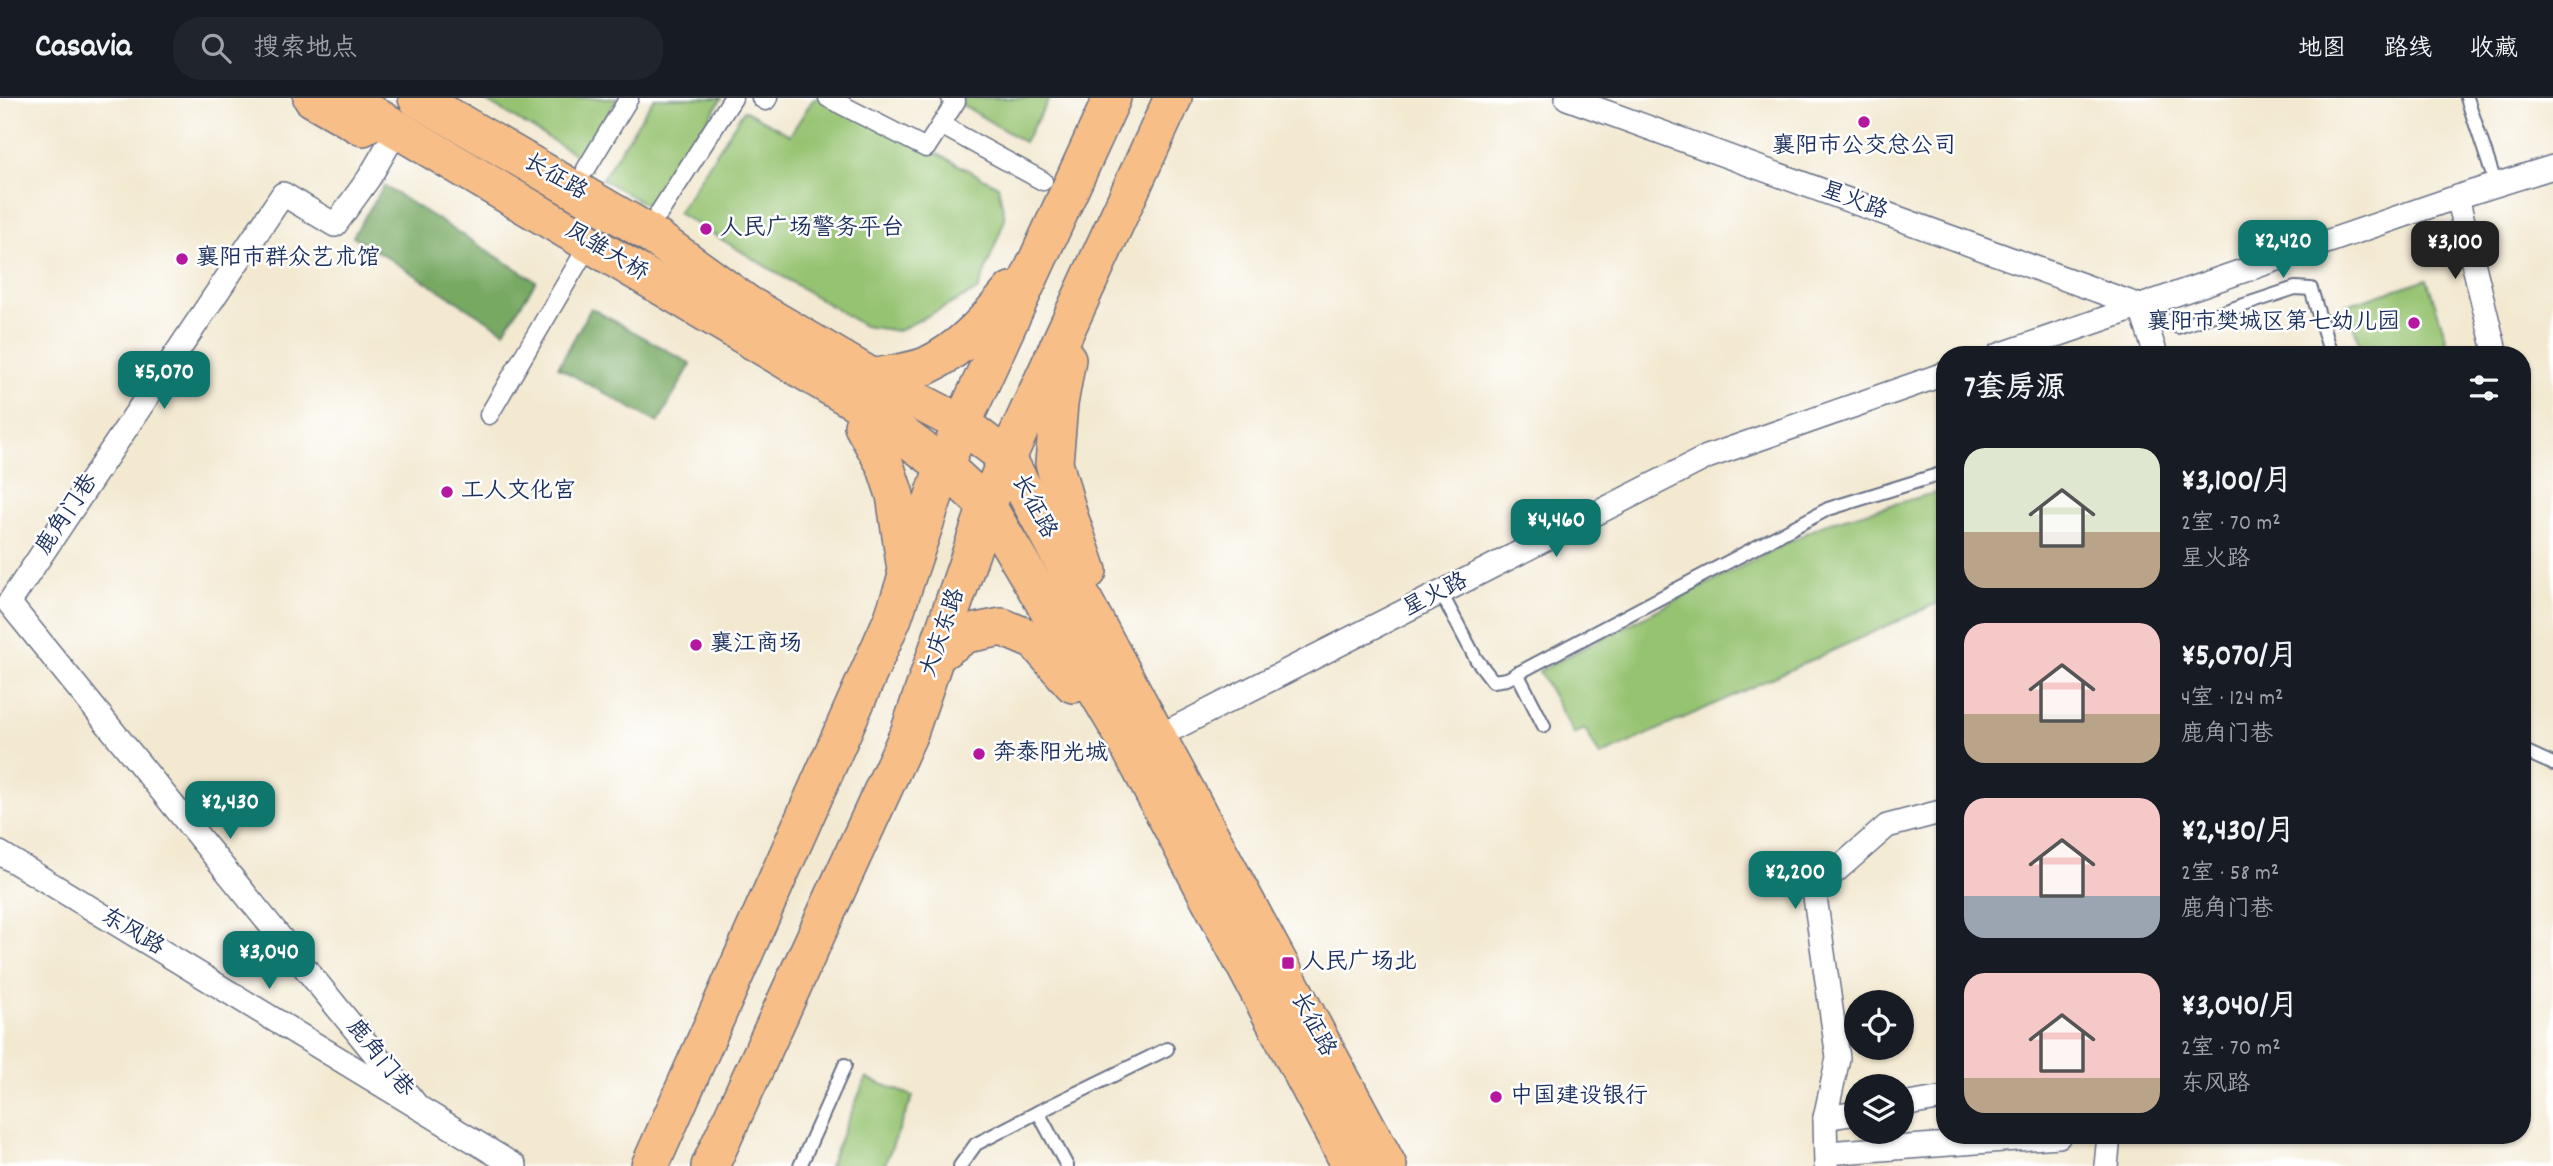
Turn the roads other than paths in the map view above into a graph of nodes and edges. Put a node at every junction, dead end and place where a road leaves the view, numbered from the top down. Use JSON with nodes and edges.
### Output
{"nodes":[{"id":1,"x":312,"y":98,"type":"edge"},
{"id":2,"x":345,"y":98,"type":"edge"},
{"id":3,"x":383,"y":98,"type":"edge"},
{"id":4,"x":417,"y":98,"type":"edge"},
{"id":5,"x":629,"y":98,"type":"edge"},
{"id":6,"x":733,"y":98,"type":"edge"},
{"id":7,"x":761,"y":98,"type":"edge"},
{"id":8,"x":768,"y":98,"type":"edge"},
{"id":9,"x":828,"y":98,"type":"edge"},
{"id":10,"x":951,"y":98,"type":"edge"},
{"id":11,"x":1112,"y":98,"type":"edge"},
{"id":12,"x":1173,"y":98,"type":"edge"},
{"id":13,"x":1567,"y":98,"type":"edge"},
{"id":14,"x":2467,"y":98,"type":"edge"},
{"id":15,"x":941,"y":125,"type":"junction"},
{"id":16,"x":390,"y":142,"type":"junction"},
{"id":17,"x":2553,"y":167,"type":"edge"},
{"id":18,"x":586,"y":169,"type":"dead end"},
{"id":19,"x":1043,"y":181,"type":"dead end"},
{"id":20,"x":2496,"y":185,"type":"junction"},
{"id":21,"x":2457,"y":197,"type":"junction"},
{"id":22,"x":659,"y":213,"type":"dead end"},
{"id":23,"x":605,"y":251,"type":"junction"},
{"id":24,"x":1040,"y":255,"type":"junction"},
{"id":25,"x":747,"y":304,"type":"junction"},
{"id":26,"x":2140,"y":306,"type":"junction"},
{"id":27,"x":1076,"y":312,"type":"junction"},
{"id":28,"x":2025,"y":346,"type":"edge"},
{"id":29,"x":2153,"y":346,"type":"edge"},
{"id":30,"x":2328,"y":346,"type":"edge"},
{"id":31,"x":2494,"y":346,"type":"edge"},
{"id":32,"x":1936,"y":377,"type":"edge"},
{"id":33,"x":868,"y":404,"type":"junction"},
{"id":34,"x":489,"y":415,"type":"dead end"},
{"id":35,"x":962,"y":425,"type":"junction"},
{"id":36,"x":1007,"y":458,"type":"junction"},
{"id":37,"x":935,"y":459,"type":"junction"},
{"id":38,"x":1936,"y":475,"type":"edge"},
{"id":39,"x":987,"y":506,"type":"junction"},
{"id":40,"x":907,"y":576,"type":"junction"},
{"id":41,"x":1441,"y":593,"type":"junction"},
{"id":42,"x":936,"y":655,"type":"junction"},
{"id":43,"x":1517,"y":673,"type":"junction"},
{"id":44,"x":1544,"y":726,"type":"dead end"},
{"id":45,"x":1165,"y":733,"type":"junction"},
{"id":46,"x":1124,"y":737,"type":"junction"},
{"id":47,"x":2531,"y":754,"type":"edge"},
{"id":48,"x":2553,"y":764,"type":"edge"},
{"id":49,"x":1936,"y":813,"type":"edge"},
{"id":50,"x":1202,"y":823,"type":"junction"},
{"id":51,"x":0,"y":853,"type":"edge"},
{"id":52,"x":1167,"y":1049,"type":"dead end"},
{"id":53,"x":845,"y":1065,"type":"dead end"},
{"id":54,"x":1936,"y":1099,"type":"edge"},
{"id":55,"x":1914,"y":1103,"type":"edge"},
{"id":56,"x":418,"y":1107,"type":"junction"},
{"id":57,"x":1038,"y":1112,"type":"junction"},
{"id":58,"x":1844,"y":1115,"type":"edge"},
{"id":59,"x":1825,"y":1118,"type":"junction"},
{"id":60,"x":1981,"y":1144,"type":"edge"},
{"id":61,"x":2108,"y":1144,"type":"edge"},
{"id":62,"x":1826,"y":1160,"type":"edge"},
{"id":63,"x":515,"y":1166,"type":"edge"},
{"id":64,"x":650,"y":1166,"type":"edge"},
{"id":65,"x":709,"y":1166,"type":"edge"},
{"id":66,"x":800,"y":1166,"type":"edge"},
{"id":67,"x":960,"y":1166,"type":"edge"},
{"id":68,"x":1067,"y":1166,"type":"edge"},
{"id":69,"x":1351,"y":1166,"type":"edge"},
{"id":70,"x":1388,"y":1166,"type":"edge"},
{"id":71,"x":2106,"y":1166,"type":"edge"}],
"edges":[{"from":1,"to":16,"type":"main road"},
{"from":2,"to":23,"type":"main road","name":"凤雏大桥"},
{"from":3,"to":23,"type":"main road","name":"凤雏大桥"},
{"from":4,"to":25,"type":"main road","name":"长征路"},
{"from":5,"to":18,"type":"street"},
{"from":6,"to":22,"type":"street"},
{"from":7,"to":8,"type":"street"},
{"from":9,"to":15,"type":"street"},
{"from":10,"to":15,"type":"street"},
{"from":11,"to":24,"type":"main road"},
{"from":12,"to":27,"type":"main road","name":"大庆东路"},
{"from":13,"to":26,"type":"street","name":"星火路"},
{"from":14,"to":20,"type":"lane"},
{"from":15,"to":19,"type":"street"},
{"from":16,"to":23,"type":"main road"},
{"from":16,"to":56,"type":"street","name":"鹿角门巷"},
{"from":17,"to":20,"type":"street"},
{"from":20,"to":21,"type":"street"},
{"from":21,"to":26,"type":"street"},
{"from":21,"to":31,"type":"street"},
{"from":23,"to":25,"type":"main road","name":"凤雏大桥"},
{"from":23,"to":33,"type":"main road","name":"凤雏大桥"},
{"from":23,"to":34,"type":"street"},
{"from":24,"to":33,"type":"main road"},
{"from":24,"to":35,"type":"main road"},
{"from":25,"to":33,"type":"main road","name":"长征路"},
{"from":26,"to":28,"type":"street"},
{"from":26,"to":29,"type":"street"},
{"from":26,"to":30,"type":"lane"},
{"from":27,"to":36,"type":"main road","name":"大庆东路"},
{"from":27,"to":45,"type":"main road"},
{"from":32,"to":41,"type":"street","name":"星火路"},
{"from":33,"to":35,"type":"main road","name":"长征路"},
{"from":33,"to":37,"type":"main road","name":"长征路"},
{"from":33,"to":40,"type":"main road"},
{"from":35,"to":36,"type":"main road","name":"长征路"},
{"from":35,"to":37,"type":"main road"},
{"from":36,"to":39,"type":"main road","name":"大庆东路"},
{"from":36,"to":50,"type":"main road","name":"长征路"},
{"from":37,"to":39,"type":"main road","name":"长征路"},
{"from":37,"to":40,"type":"main road"},
{"from":38,"to":43,"type":"lane"},
{"from":39,"to":42,"type":"main road","name":"大庆东路"},
{"from":39,"to":46,"type":"main road","name":"长征路"},
{"from":40,"to":64,"type":"main road"},
{"from":41,"to":43,"type":"lane"},
{"from":41,"to":45,"type":"street","name":"星火路"},
{"from":42,"to":46,"type":"main road"},
{"from":42,"to":65,"type":"main road","name":"大庆东路"},
{"from":43,"to":44,"type":"lane"},
{"from":45,"to":50,"type":"main road"},
{"from":46,"to":69,"type":"main road","name":"长征路"},
{"from":47,"to":48,"type":"lane"},
{"from":49,"to":59,"type":"street"},
{"from":50,"to":70,"type":"main road","name":"长征路"},
{"from":51,"to":56,"type":"street","name":"东风路"},
{"from":52,"to":57,"type":"lane"},
{"from":53,"to":66,"type":"lane"},
{"from":54,"to":55,"type":"street"},
{"from":56,"to":63,"type":"street","name":"东风路"},
{"from":57,"to":67,"type":"lane"},
{"from":57,"to":68,"type":"lane"},
{"from":58,"to":59,"type":"street"},
{"from":59,"to":62,"type":"street"},
{"from":60,"to":62,"type":"street"},
{"from":61,"to":71,"type":"street"}]}
